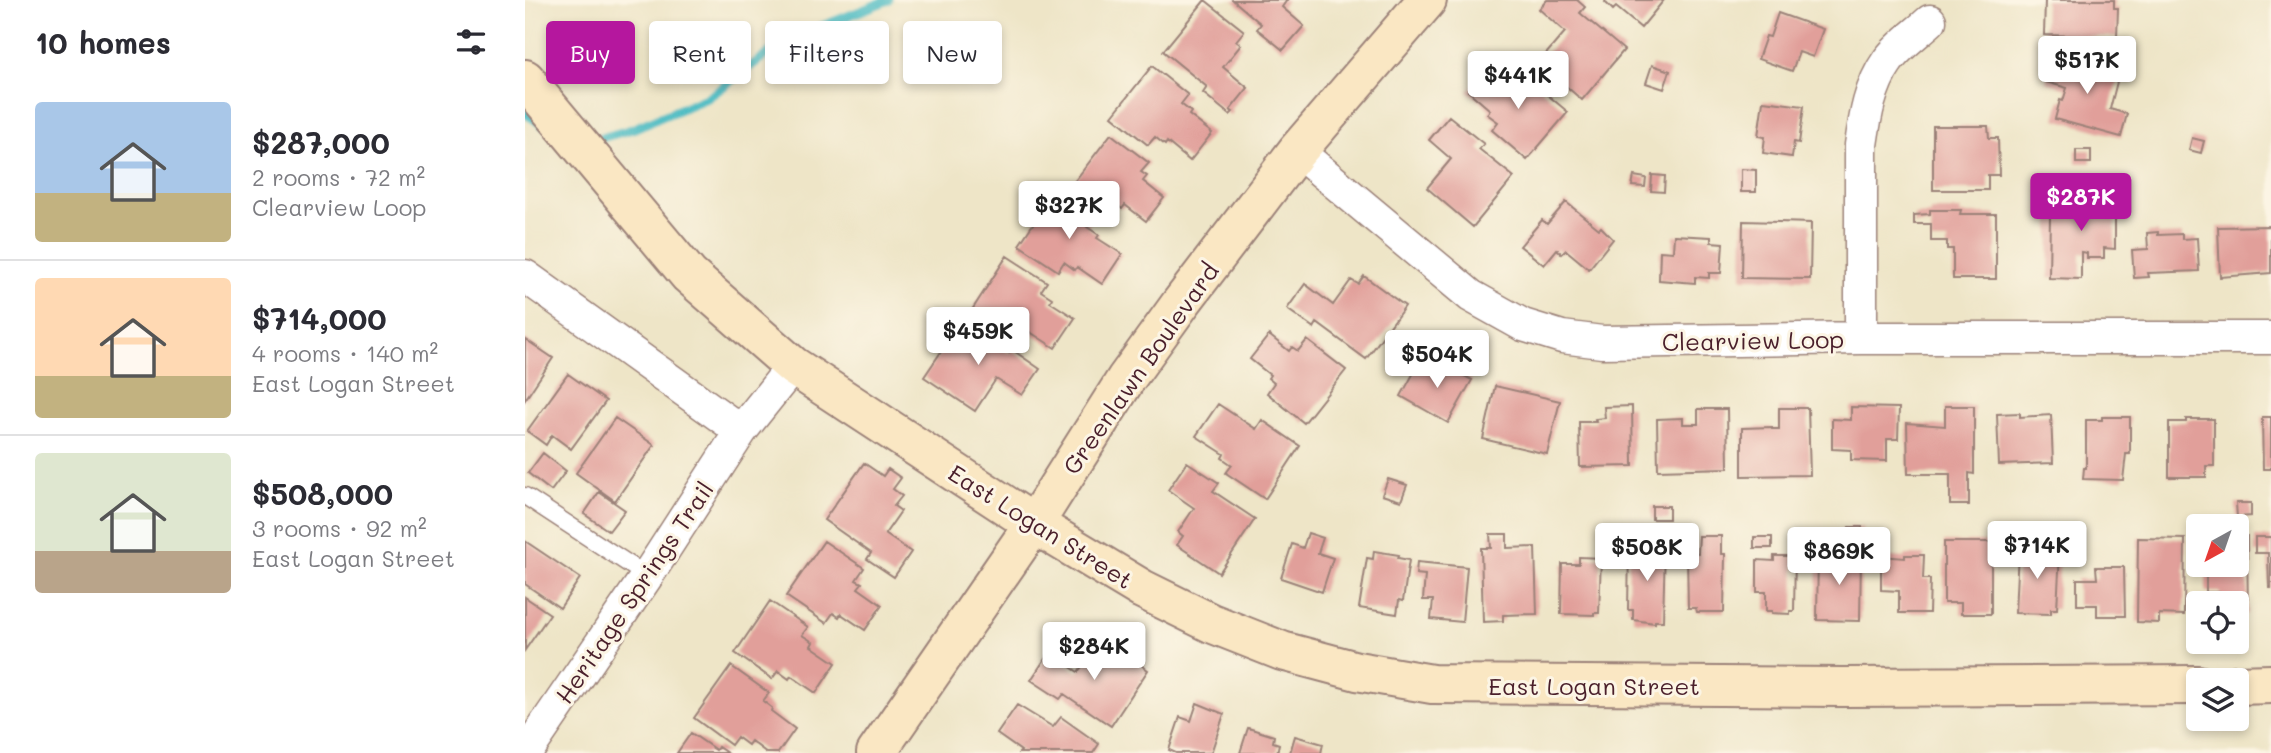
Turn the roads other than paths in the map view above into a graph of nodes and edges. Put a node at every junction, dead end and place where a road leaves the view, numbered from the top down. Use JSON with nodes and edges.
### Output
{"nodes":[{"id":1,"x":1427,"y":0,"type":"edge"},
{"id":2,"x":1930,"y":21,"type":"dead end"},
{"id":3,"x":525,"y":79,"type":"edge"},
{"id":4,"x":1297,"y":151,"type":"junction"},
{"id":5,"x":525,"y":276,"type":"edge"},
{"id":6,"x":1861,"y":338,"type":"junction"},
{"id":7,"x":2271,"y":338,"type":"edge"},
{"id":8,"x":793,"y":366,"type":"junction"},
{"id":9,"x":741,"y":431,"type":"junction"},
{"id":10,"x":525,"y":496,"type":"edge"},
{"id":11,"x":1034,"y":524,"type":"junction"},
{"id":12,"x":647,"y":576,"type":"junction"},
{"id":13,"x":2249,"y":684,"type":"edge"},
{"id":14,"x":2271,"y":684,"type":"edge"},
{"id":15,"x":2186,"y":685,"type":"edge"},
{"id":16,"x":526,"y":753,"type":"edge"},
{"id":17,"x":876,"y":753,"type":"edge"}],
"edges":[{"from":1,"to":4,"type":"street","name":"Greenlawn Boulevard"},
{"from":2,"to":6,"type":"street"},
{"from":3,"to":8,"type":"street","name":"East Logan Street"},
{"from":4,"to":6,"type":"street","name":"Clearview Loop"},
{"from":4,"to":11,"type":"street","name":"Greenlawn Boulevard"},
{"from":5,"to":9,"type":"street"},
{"from":6,"to":7,"type":"street","name":"Clearview Loop"},
{"from":8,"to":9,"type":"street","name":"Heritage Springs Trail"},
{"from":8,"to":11,"type":"street","name":"East Logan Street"},
{"from":9,"to":12,"type":"street","name":"Heritage Springs Trail"},
{"from":10,"to":12,"type":"lane"},
{"from":11,"to":15,"type":"street","name":"East Logan Street"},
{"from":11,"to":17,"type":"street","name":"Greenlawn Boulevard"},
{"from":12,"to":16,"type":"street","name":"Heritage Springs Trail"},
{"from":13,"to":14,"type":"street"}]}
